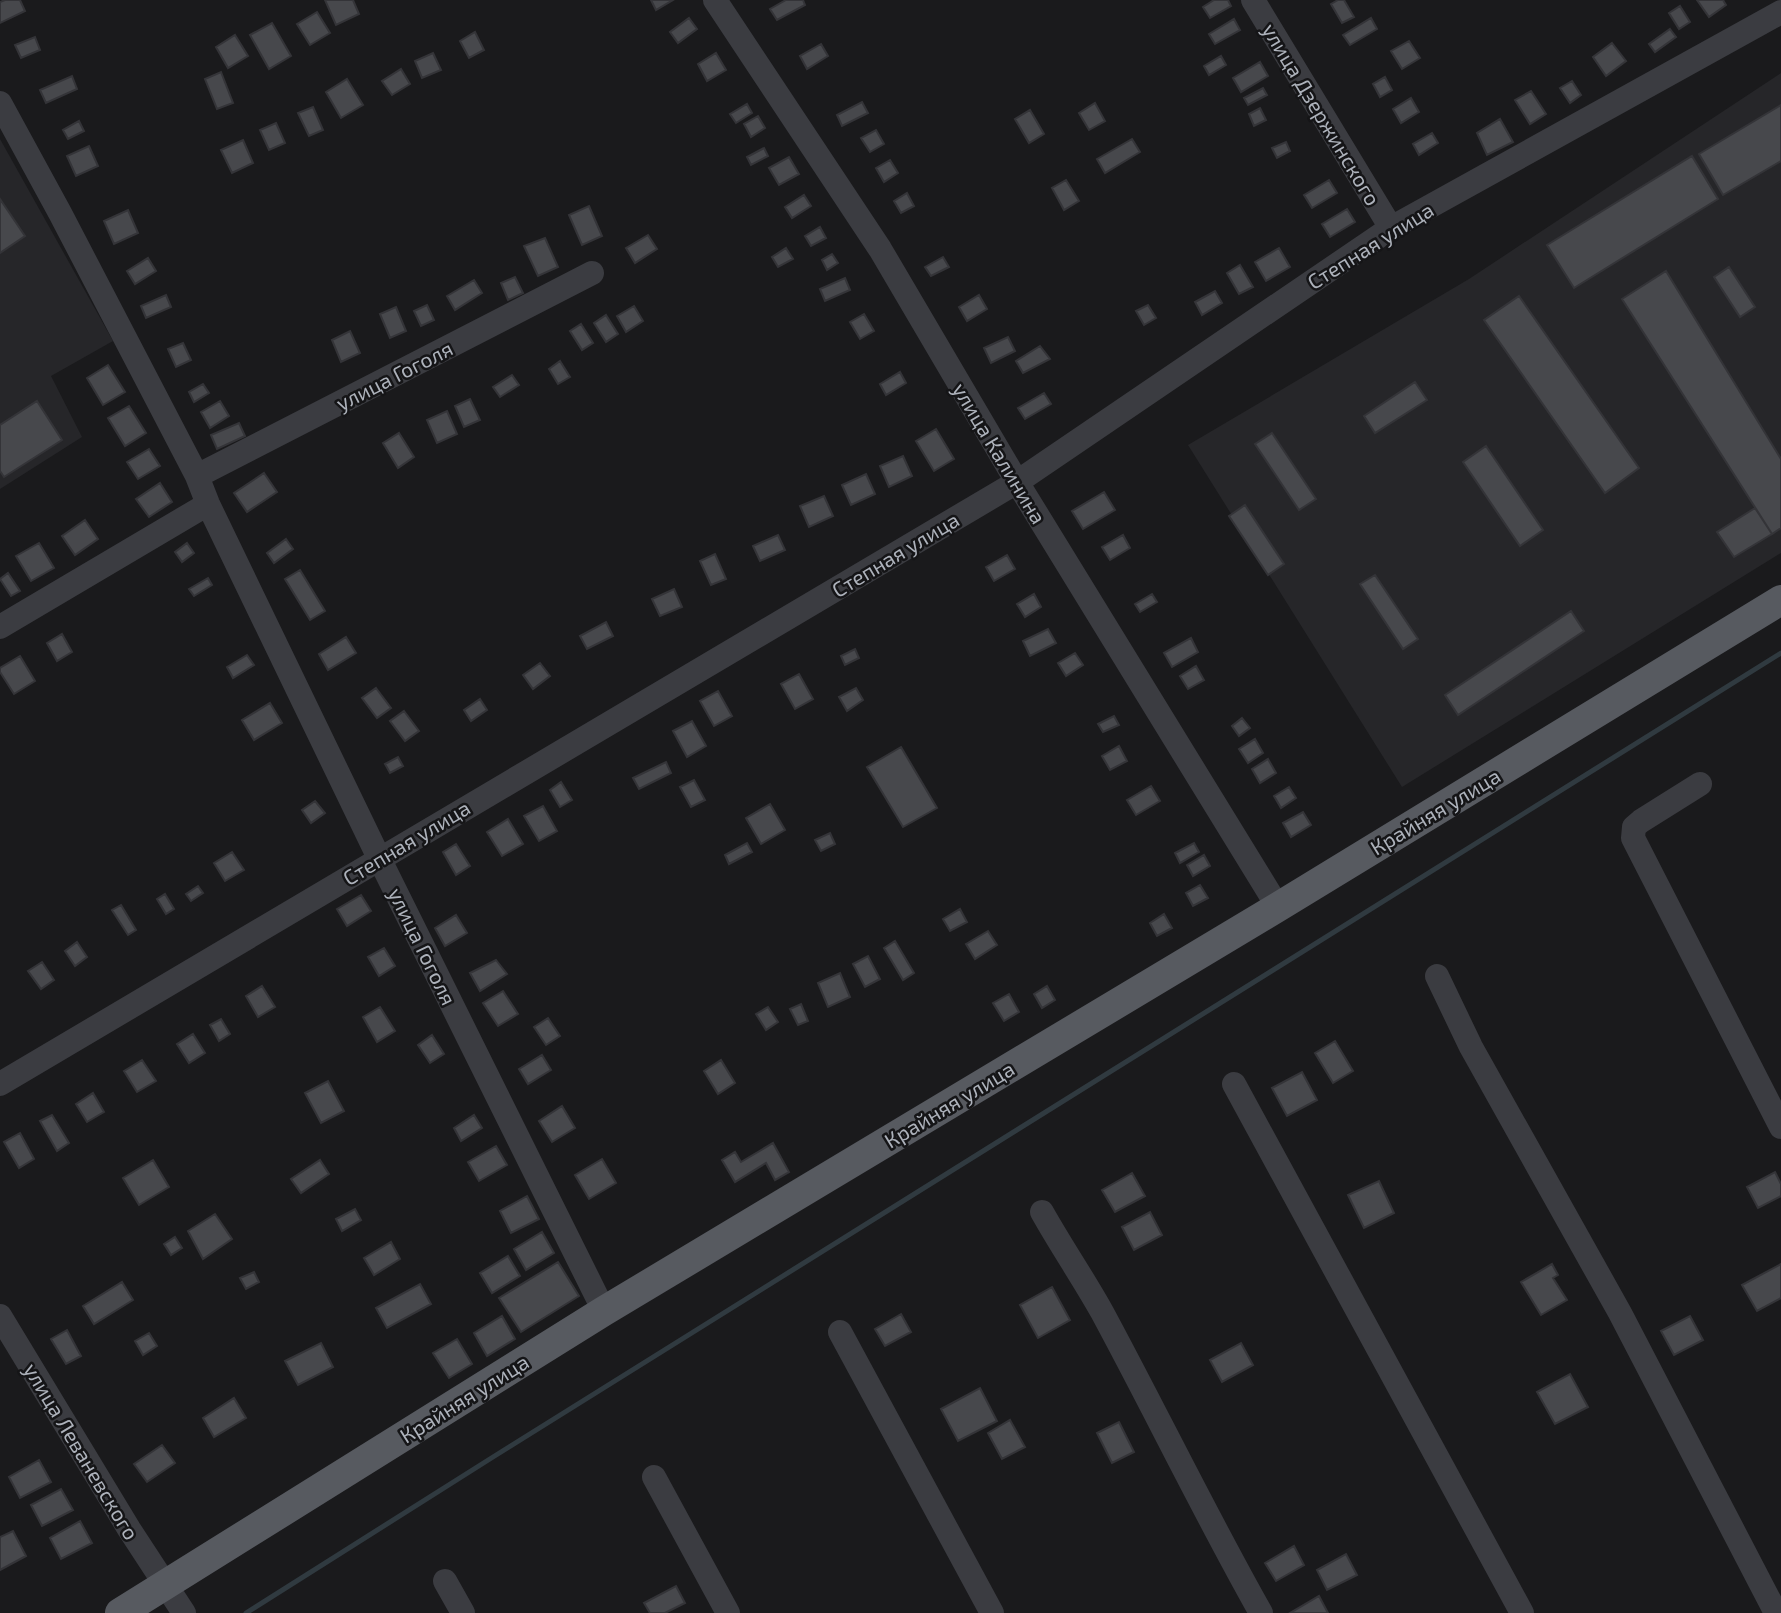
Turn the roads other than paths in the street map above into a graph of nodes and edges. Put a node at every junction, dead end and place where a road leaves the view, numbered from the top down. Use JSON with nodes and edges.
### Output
{"nodes":[{"id":1,"x":1253,"y":0,"type":"edge"},
{"id":2,"x":717,"y":1,"type":"edge"},
{"id":3,"x":1781,"y":12,"type":"edge"},
{"id":4,"x":0,"y":103,"type":"edge"},
{"id":5,"x":1391,"y":228,"type":"junction"},
{"id":6,"x":592,"y":273,"type":"dead end"},
{"id":7,"x":197,"y":476,"type":"junction"},
{"id":8,"x":1017,"y":482,"type":"junction"},
{"id":9,"x":208,"y":504,"type":"junction"},
{"id":10,"x":1781,"y":600,"type":"edge"},
{"id":11,"x":0,"y":627,"type":"edge"},
{"id":12,"x":1700,"y":784,"type":"dead end"},
{"id":13,"x":379,"y":858,"type":"junction"},
{"id":14,"x":1278,"y":907,"type":"junction"},
{"id":15,"x":1437,"y":976,"type":"dead end"},
{"id":16,"x":0,"y":1084,"type":"edge"},
{"id":17,"x":1234,"y":1084,"type":"dead end"},
{"id":18,"x":1781,"y":1127,"type":"edge"},
{"id":19,"x":1042,"y":1212,"type":"dead end"},
{"id":20,"x":604,"y":1311,"type":"junction"},
{"id":21,"x":0,"y":1316,"type":"edge"},
{"id":22,"x":840,"y":1332,"type":"dead end"},
{"id":23,"x":654,"y":1477,"type":"dead end"},
{"id":24,"x":445,"y":1581,"type":"dead end"},
{"id":25,"x":165,"y":1585,"type":"junction"},
{"id":26,"x":120,"y":1613,"type":"edge"},
{"id":27,"x":184,"y":1613,"type":"edge"},
{"id":28,"x":463,"y":1613,"type":"edge"},
{"id":29,"x":728,"y":1613,"type":"edge"},
{"id":30,"x":992,"y":1613,"type":"edge"},
{"id":31,"x":1261,"y":1613,"type":"edge"},
{"id":32,"x":1522,"y":1613,"type":"edge"},
{"id":33,"x":1776,"y":1613,"type":"edge"}],
"edges":[{"from":1,"to":5,"type":"street","name":"улица Дзержинского"},
{"from":2,"to":8,"type":"street","name":"улица Калинина"},
{"from":3,"to":5,"type":"street","name":"Степная улица"},
{"from":4,"to":7,"type":"street","name":"улица Гоголя"},
{"from":5,"to":8,"type":"street","name":"Степная улица"},
{"from":6,"to":7,"type":"street","name":"улица Гоголя"},
{"from":7,"to":9,"type":"street","name":"улица Гоголя"},
{"from":8,"to":13,"type":"street","name":"Степная улица"},
{"from":8,"to":14,"type":"street","name":"улица Калинина"},
{"from":9,"to":11,"type":"street"},
{"from":9,"to":13,"type":"street","name":"улица Гоголя"},
{"from":10,"to":14,"type":"main road","name":"Крайняя улица"},
{"from":12,"to":18,"type":"street"},
{"from":13,"to":16,"type":"street","name":"Степная улица"},
{"from":13,"to":20,"type":"street","name":"улица Гоголя"},
{"from":14,"to":20,"type":"main road","name":"Крайняя улица"},
{"from":15,"to":33,"type":"street"},
{"from":17,"to":32,"type":"street"},
{"from":19,"to":31,"type":"street"},
{"from":20,"to":25,"type":"main road","name":"Крайняя улица"},
{"from":21,"to":25,"type":"street","name":"улица Леваневского"},
{"from":22,"to":30,"type":"street"},
{"from":23,"to":29,"type":"street"},
{"from":24,"to":28,"type":"street"},
{"from":25,"to":26,"type":"main road","name":"Крайняя улица"},
{"from":25,"to":27,"type":"street","name":"улица Леваневского"}]}
